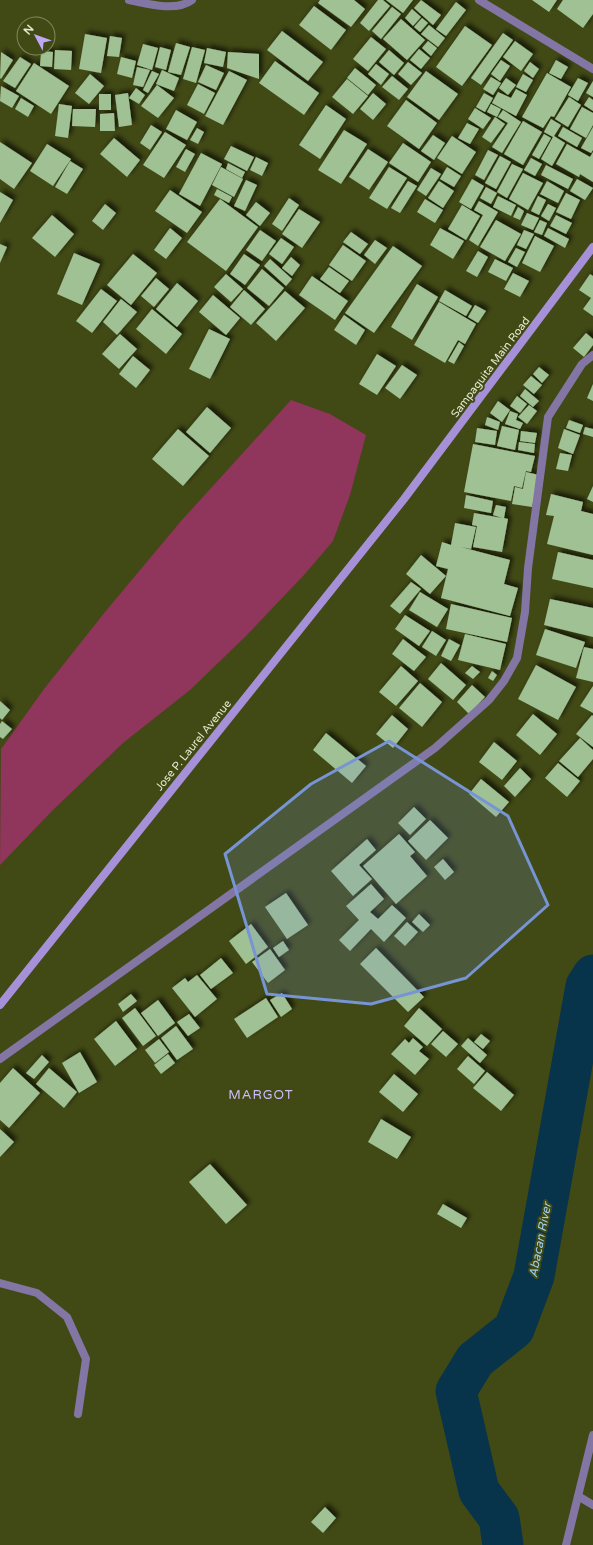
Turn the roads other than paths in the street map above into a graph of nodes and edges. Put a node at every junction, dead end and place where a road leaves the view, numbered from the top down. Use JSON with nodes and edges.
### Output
{"nodes":[{"id":1,"x":129,"y":0,"type":"edge"},
{"id":2,"x":192,"y":0,"type":"edge"},
{"id":3,"x":480,"y":0,"type":"edge"},
{"id":4,"x":593,"y":69,"type":"edge"},
{"id":5,"x":593,"y":247,"type":"edge"},
{"id":6,"x":593,"y":355,"type":"edge"},
{"id":7,"x":404,"y":499,"type":"joint"},
{"id":8,"x":0,"y":1005,"type":"edge"},
{"id":9,"x":0,"y":1059,"type":"edge"},
{"id":10,"x":0,"y":1283,"type":"edge"},
{"id":11,"x":78,"y":1414,"type":"dead end"},
{"id":12,"x":593,"y":1435,"type":"edge"},
{"id":13,"x":578,"y":1496,"type":"junction"},
{"id":14,"x":593,"y":1505,"type":"edge"},
{"id":15,"x":566,"y":1545,"type":"edge"}],
"edges":[{"from":1,"to":2,"type":"street"},
{"from":3,"to":4,"type":"street"},
{"from":5,"to":7,"type":"street","name":"Sampaguita Main Road"},
{"from":6,"to":9,"type":"street"},
{"from":7,"to":8,"type":"street","name":"Jose P. Laurel Avenue"},
{"from":10,"to":11,"type":"street"},
{"from":12,"to":13,"type":"street"},
{"from":13,"to":14,"type":"street"},
{"from":13,"to":15,"type":"street"}]}
